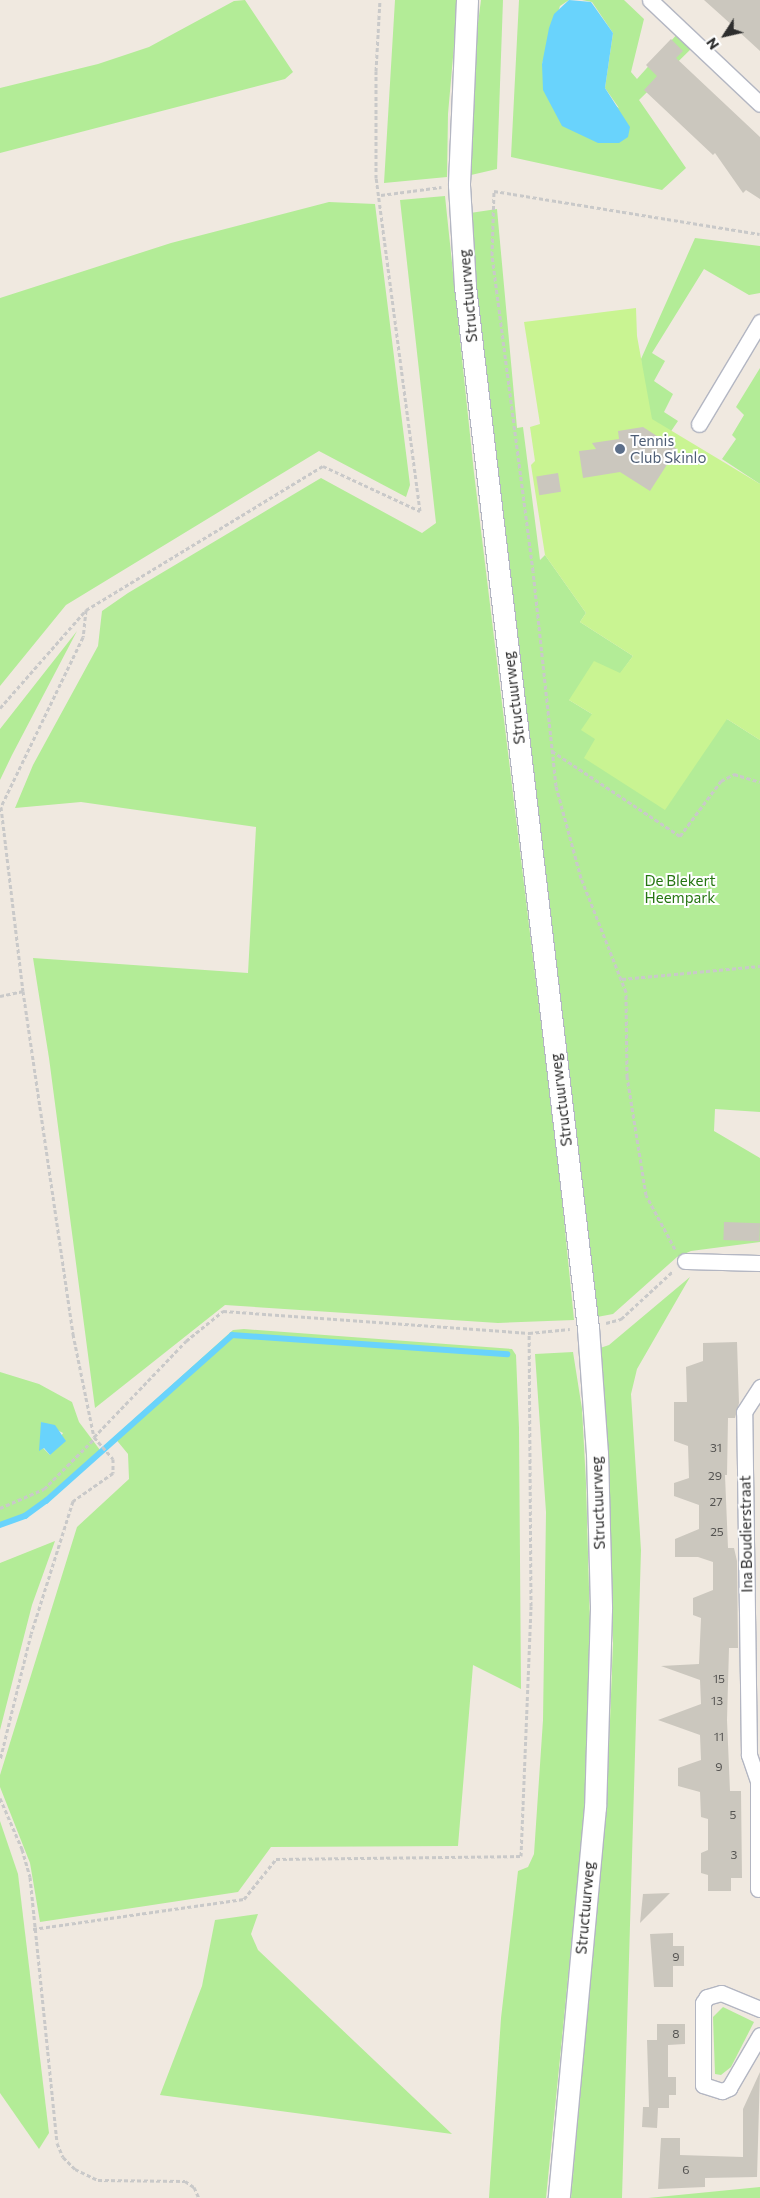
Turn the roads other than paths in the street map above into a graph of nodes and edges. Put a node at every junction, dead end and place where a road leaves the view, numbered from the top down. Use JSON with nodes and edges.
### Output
{"nodes":[{"id":1,"x":650,"y":0,"type":"edge"},
{"id":2,"x":467,"y":2,"type":"edge"},
{"id":3,"x":760,"y":104,"type":"edge"},
{"id":4,"x":760,"y":322,"type":"edge"},
{"id":5,"x":699,"y":424,"type":"dead end"},
{"id":6,"x":685,"y":1261,"type":"road end"},
{"id":7,"x":760,"y":1263,"type":"edge"},
{"id":8,"x":758,"y":1389,"type":"edge"},
{"id":9,"x":754,"y":1605,"type":"edge"},
{"id":10,"x":759,"y":1838,"type":"edge"},
{"id":11,"x":758,"y":1889,"type":"dead end"},
{"id":12,"x":760,"y":2008,"type":"edge"},
{"id":13,"x":760,"y":2035,"type":"edge"},
{"id":14,"x":559,"y":2198,"type":"edge"}],
"edges":[{"from":1,"to":3,"type":"street"},
{"from":2,"to":14,"type":"main road","name":"Structuurweg"},
{"from":4,"to":5,"type":"street"},
{"from":6,"to":7,"type":"street"},
{"from":8,"to":9,"type":"street","name":"Ina Boudierstraat"},
{"from":9,"to":10,"type":"street","name":"Ina Boudierstraat"},
{"from":10,"to":11,"type":"street","name":"Ina Boudierstraat"},
{"from":12,"to":13,"type":"street"}]}
